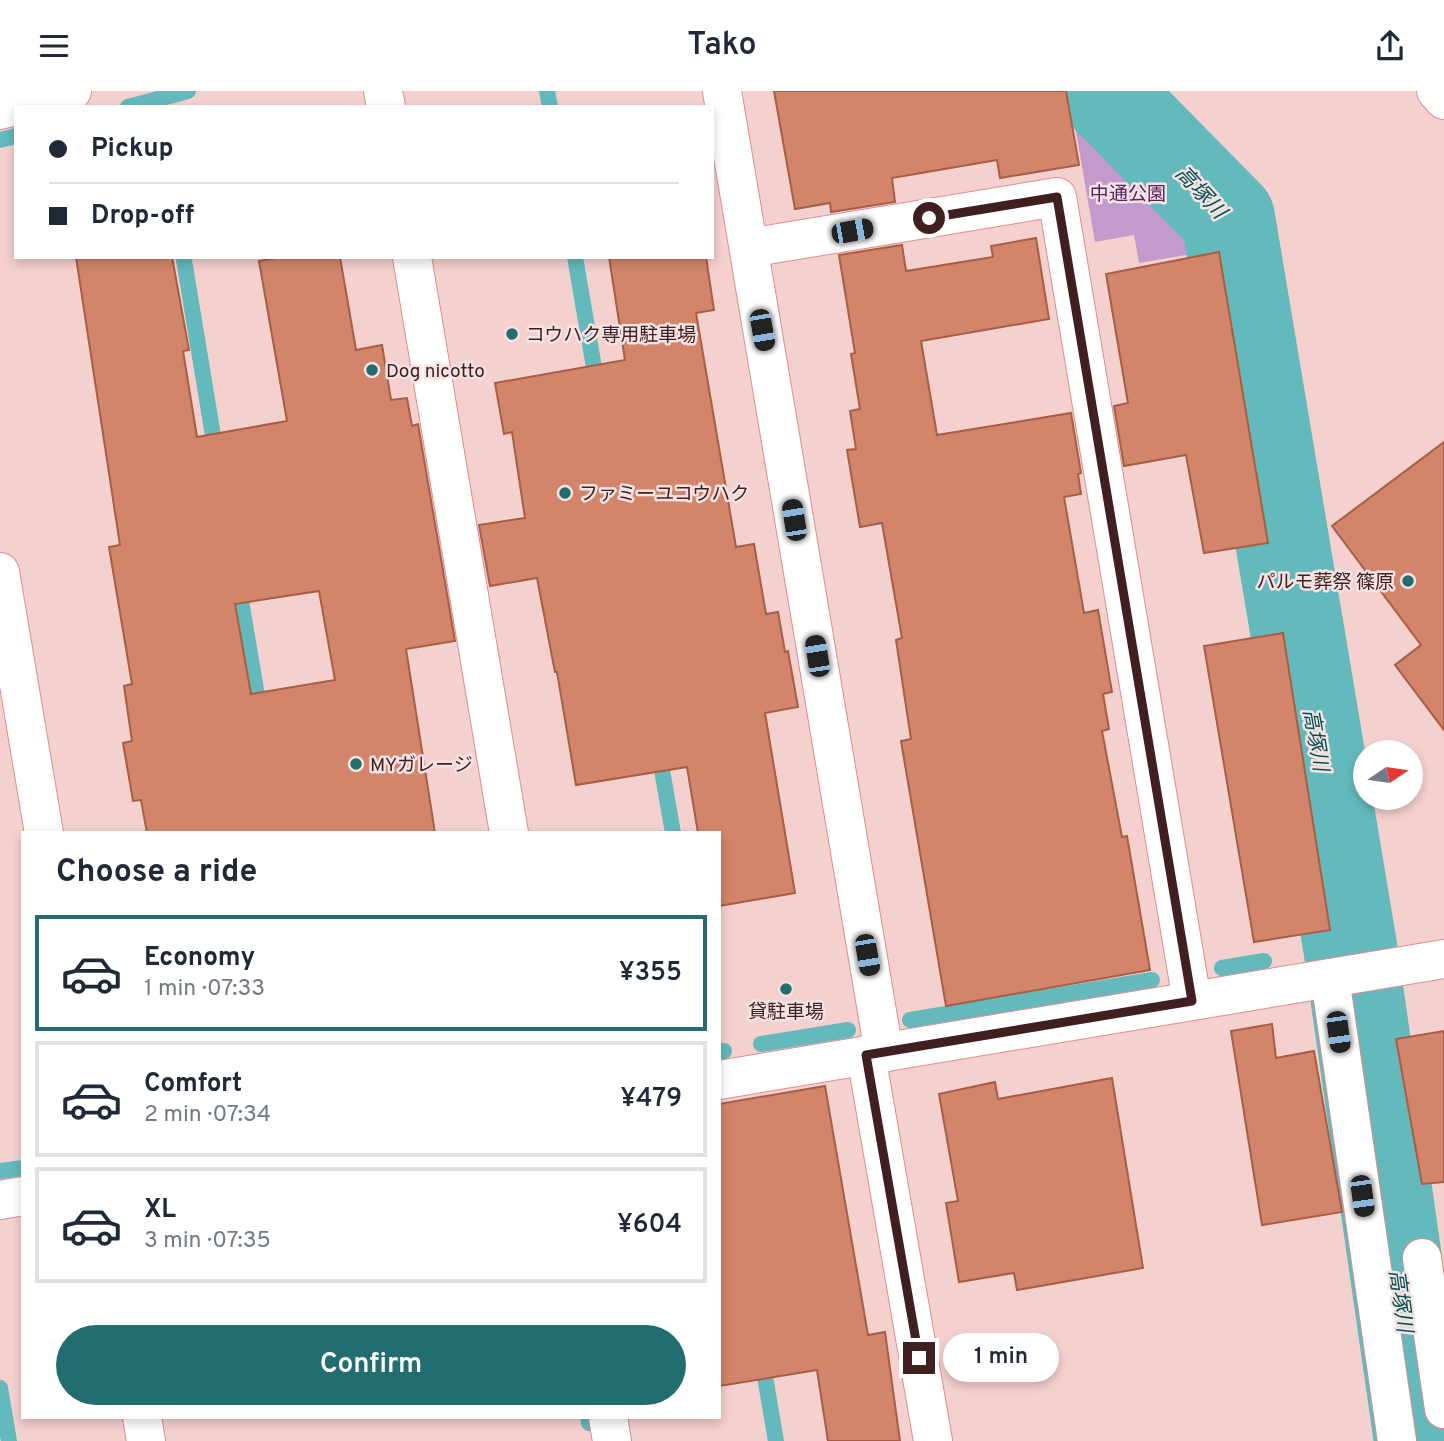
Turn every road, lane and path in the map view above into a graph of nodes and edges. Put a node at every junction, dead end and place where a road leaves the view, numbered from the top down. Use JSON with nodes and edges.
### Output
{"nodes":[{"id":1,"x":72,"y":91,"type":"edge"},
{"id":2,"x":722,"y":91,"type":"edge"},
{"id":3,"x":1436,"y":91,"type":"edge"},
{"id":4,"x":1444,"y":100,"type":"edge"},
{"id":5,"x":19,"y":105,"type":"edge"},
{"id":6,"x":749,"y":248,"type":"junction"},
{"id":7,"x":412,"y":259,"type":"edge"},
{"id":8,"x":0,"y":572,"type":"edge"},
{"id":9,"x":44,"y":831,"type":"edge"},
{"id":10,"x":509,"y":831,"type":"edge"},
{"id":11,"x":1444,"y":959,"type":"edge"},
{"id":12,"x":1346,"y":975,"type":"junction"},
{"id":13,"x":1192,"y":1001,"type":"junction"},
{"id":14,"x":875,"y":1054,"type":"junction"},
{"id":15,"x":721,"y":1080,"type":"edge"},
{"id":16,"x":21,"y":1196,"type":"edge"},
{"id":17,"x":0,"y":1200,"type":"edge"},
{"id":18,"x":1422,"y":1258,"type":"dead end"},
{"id":19,"x":1444,"y":1409,"type":"edge"},
{"id":20,"x":142,"y":1419,"type":"edge"},
{"id":21,"x":608,"y":1419,"type":"edge"},
{"id":22,"x":146,"y":1441,"type":"edge"},
{"id":23,"x":612,"y":1441,"type":"edge"},
{"id":24,"x":933,"y":1441,"type":"edge"},
{"id":25,"x":1397,"y":1441,"type":"edge"}],
"edges":[{"from":1,"to":5,"type":"main road"},
{"from":2,"to":6,"type":"main road"},
{"from":3,"to":4,"type":"main road"},
{"from":6,"to":13,"type":"main road"},
{"from":6,"to":14,"type":"main road"},
{"from":7,"to":10,"type":"main road"},
{"from":8,"to":9,"type":"main road"},
{"from":11,"to":12,"type":"main road"},
{"from":12,"to":13,"type":"main road"},
{"from":12,"to":25,"type":"main road"},
{"from":13,"to":14,"type":"main road"},
{"from":14,"to":15,"type":"main road"},
{"from":14,"to":24,"type":"main road"},
{"from":16,"to":17,"type":"main road"},
{"from":18,"to":19,"type":"main road"},
{"from":20,"to":22,"type":"main road"},
{"from":21,"to":23,"type":"main road"}]}
